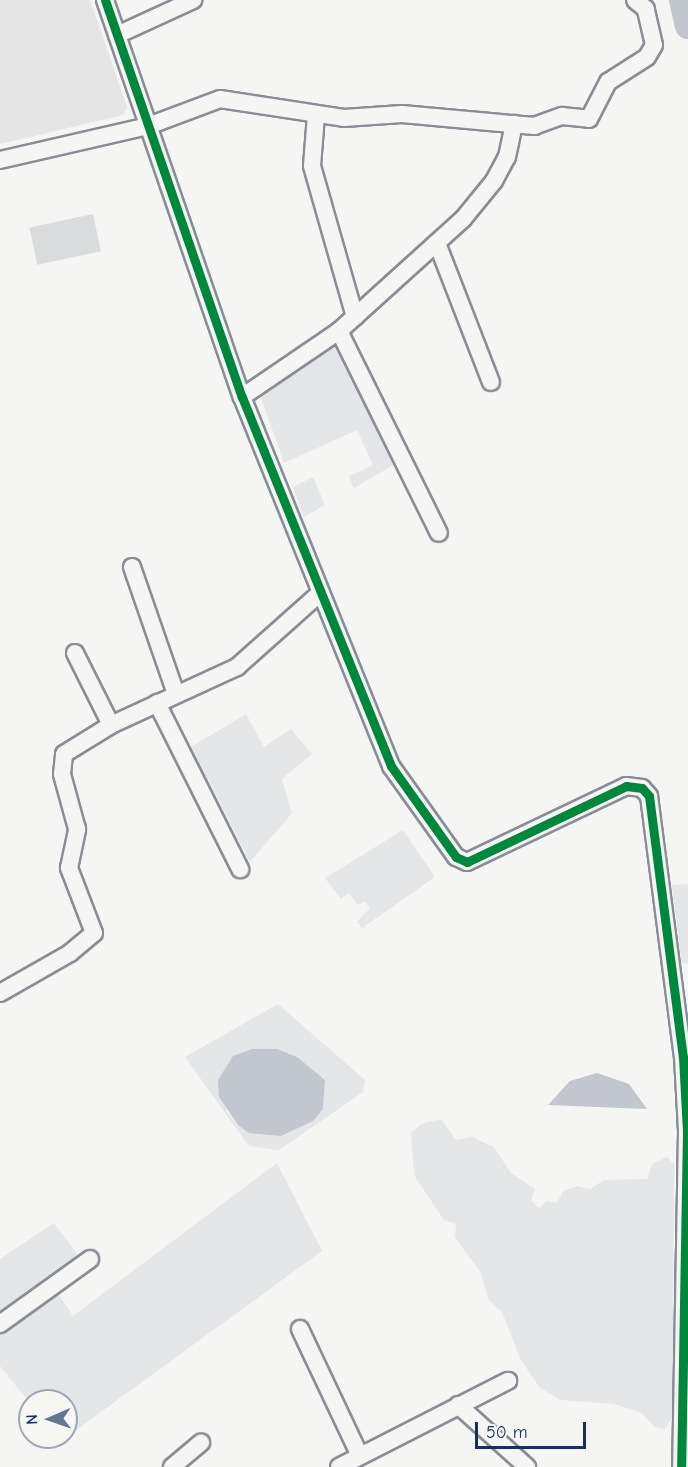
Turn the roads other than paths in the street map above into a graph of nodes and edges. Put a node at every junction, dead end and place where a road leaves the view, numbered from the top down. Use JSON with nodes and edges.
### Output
{"nodes":[{"id":1,"x":105,"y":0,"type":"edge"},
{"id":2,"x":193,"y":0,"type":"edge"},
{"id":3,"x":635,"y":0,"type":"edge"},
{"id":4,"x":117,"y":34,"type":"junction"},
{"id":5,"x":316,"y":115,"type":"junction"},
{"id":6,"x":514,"y":124,"type":"junction"},
{"id":7,"x":148,"y":126,"type":"junction"},
{"id":8,"x":0,"y":160,"type":"edge"},
{"id":9,"x":437,"y":243,"type":"junction"},
{"id":10,"x":354,"y":317,"type":"junction"},
{"id":11,"x":339,"y":331,"type":"junction"},
{"id":12,"x":491,"y":382,"type":"dead end"},
{"id":13,"x":242,"y":397,"type":"junction"},
{"id":14,"x":439,"y":533,"type":"dead end"},
{"id":15,"x":132,"y":567,"type":"dead end"},
{"id":16,"x":319,"y":594,"type":"junction"},
{"id":17,"x":75,"y":653,"type":"dead end"},
{"id":18,"x":176,"y":694,"type":"junction"},
{"id":19,"x":157,"y":703,"type":"junction"},
{"id":20,"x":111,"y":724,"type":"junction"},
{"id":21,"x":240,"y":868,"type":"dead end"},
{"id":22,"x":0,"y":993,"type":"edge"},
{"id":23,"x":90,"y":1259,"type":"dead end"},
{"id":24,"x":0,"y":1324,"type":"edge"},
{"id":25,"x":300,"y":1329,"type":"dead end"},
{"id":26,"x":508,"y":1381,"type":"dead end"},
{"id":27,"x":458,"y":1405,"type":"junction"},
{"id":28,"x":201,"y":1443,"type":"dead end"},
{"id":29,"x":360,"y":1456,"type":"junction"},
{"id":30,"x":172,"y":1467,"type":"edge"},
{"id":31,"x":339,"y":1467,"type":"edge"},
{"id":32,"x":527,"y":1467,"type":"edge"},
{"id":33,"x":681,"y":1467,"type":"edge"}],
"edges":[{"from":1,"to":4,"type":"street"},
{"from":2,"to":4,"type":"street"},
{"from":3,"to":6,"type":"street"},
{"from":4,"to":7,"type":"street"},
{"from":5,"to":6,"type":"street"},
{"from":5,"to":7,"type":"street"},
{"from":5,"to":10,"type":"street"},
{"from":6,"to":9,"type":"street"},
{"from":7,"to":8,"type":"street"},
{"from":7,"to":13,"type":"street"},
{"from":9,"to":10,"type":"street"},
{"from":9,"to":12,"type":"street"},
{"from":10,"to":11,"type":"street"},
{"from":11,"to":13,"type":"street"},
{"from":11,"to":14,"type":"street"},
{"from":13,"to":16,"type":"street"},
{"from":15,"to":18,"type":"street"},
{"from":16,"to":18,"type":"street"},
{"from":16,"to":33,"type":"street"},
{"from":17,"to":20,"type":"street"},
{"from":18,"to":19,"type":"street"},
{"from":19,"to":20,"type":"street"},
{"from":19,"to":21,"type":"street"},
{"from":20,"to":22,"type":"street"},
{"from":23,"to":24,"type":"street"},
{"from":25,"to":29,"type":"street"},
{"from":26,"to":27,"type":"street"},
{"from":27,"to":29,"type":"street"},
{"from":27,"to":32,"type":"street"},
{"from":28,"to":30,"type":"street"},
{"from":29,"to":31,"type":"street"}]}
